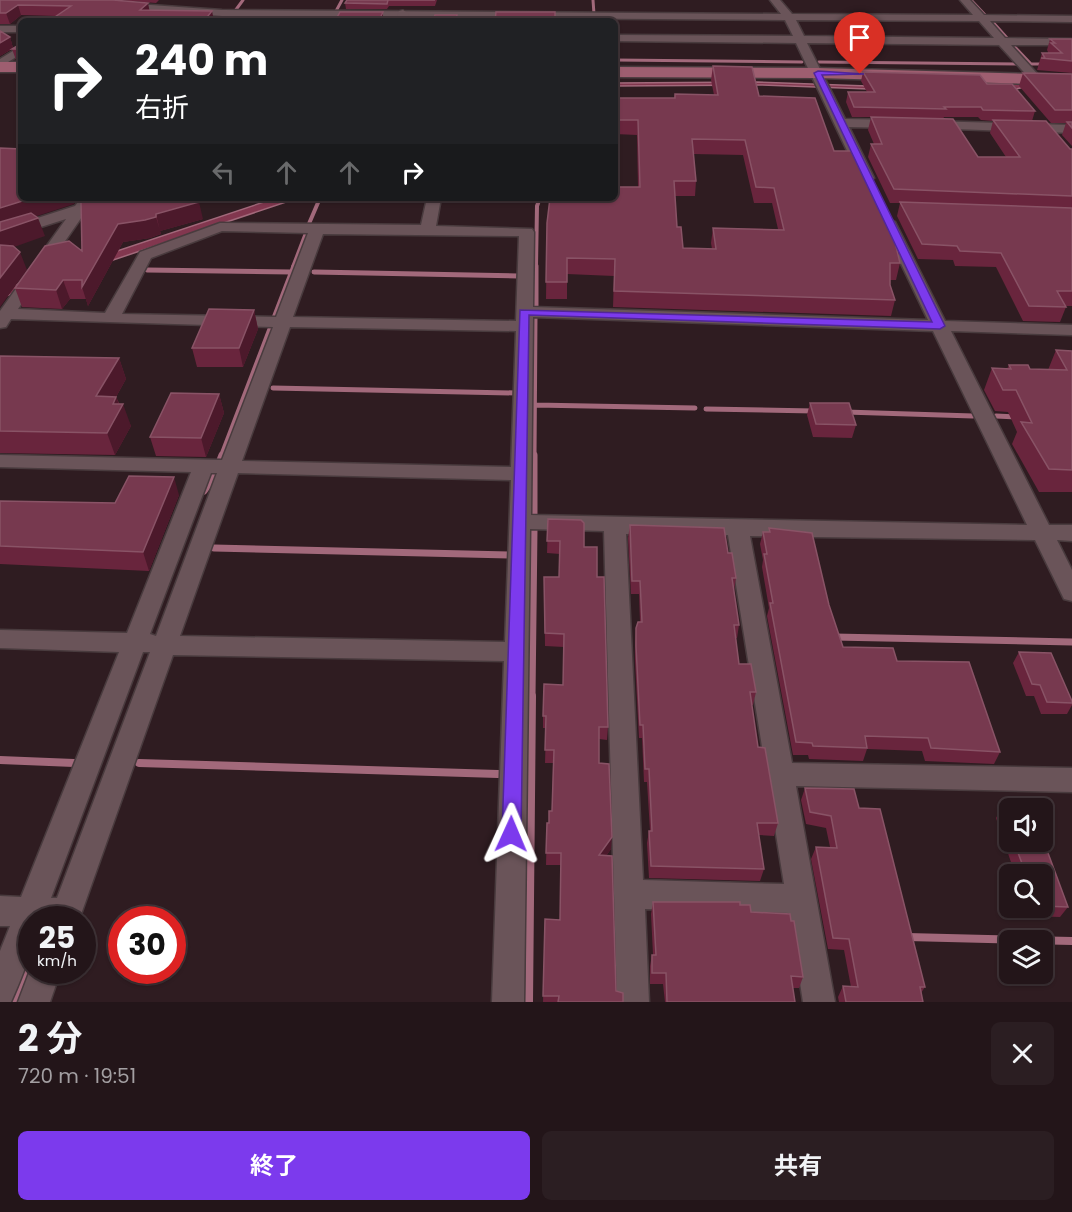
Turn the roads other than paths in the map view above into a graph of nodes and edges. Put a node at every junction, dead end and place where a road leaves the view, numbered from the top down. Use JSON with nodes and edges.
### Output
{"nodes":[{"id":1,"x":236,"y":0,"type":"edge"},
{"id":2,"x":406,"y":0,"type":"edge"},
{"id":3,"x":775,"y":0,"type":"edge"},
{"id":4,"x":965,"y":0,"type":"edge"},
{"id":5,"x":109,"y":5,"type":"edge"},
{"id":6,"x":588,"y":15,"type":"edge"},
{"id":7,"x":223,"y":17,"type":"edge"},
{"id":8,"x":789,"y":17,"type":"junction"},
{"id":9,"x":402,"y":18,"type":"edge"},
{"id":10,"x":982,"y":18,"type":"junction"},
{"id":11,"x":1072,"y":19,"type":"edge"},
{"id":12,"x":0,"y":29,"type":"edge"},
{"id":13,"x":18,"y":29,"type":"edge"},
{"id":14,"x":618,"y":38,"type":"edge"},
{"id":15,"x":800,"y":40,"type":"junction"},
{"id":16,"x":1004,"y":41,"type":"junction"},
{"id":17,"x":1072,"y":42,"type":"edge"},
{"id":18,"x":18,"y":51,"type":"edge"},
{"id":19,"x":0,"y":65,"type":"edge"},
{"id":20,"x":18,"y":67,"type":"edge"},
{"id":21,"x":618,"y":72,"type":"edge"},
{"id":22,"x":1036,"y":79,"type":"junction"},
{"id":23,"x":1072,"y":80,"type":"edge"},
{"id":24,"x":821,"y":81,"type":"junction"},
{"id":25,"x":1034,"y":113,"type":"edge"},
{"id":26,"x":841,"y":123,"type":"junction"},
{"id":27,"x":1047,"y":129,"type":"junction"},
{"id":28,"x":1072,"y":129,"type":"edge"},
{"id":29,"x":1060,"y":143,"type":"edge"},
{"id":30,"x":873,"y":190,"type":"edge"},
{"id":31,"x":433,"y":201,"type":"edge"},
{"id":32,"x":88,"y":204,"type":"edge"},
{"id":33,"x":894,"y":210,"type":"dead end"},
{"id":34,"x":317,"y":229,"type":"junction"},
{"id":35,"x":428,"y":230,"type":"junction"},
{"id":36,"x":0,"y":235,"type":"edge"},
{"id":37,"x":3,"y":318,"type":"edge"},
{"id":38,"x":111,"y":318,"type":"junction"},
{"id":39,"x":524,"y":319,"type":"junction"},
{"id":40,"x":284,"y":322,"type":"junction"},
{"id":41,"x":940,"y":326,"type":"junction"},
{"id":42,"x":1072,"y":330,"type":"edge"},
{"id":43,"x":0,"y":461,"type":"edge"},
{"id":44,"x":218,"y":467,"type":"junction"},
{"id":45,"x":519,"y":474,"type":"junction"},
{"id":46,"x":518,"y":522,"type":"junction"},
{"id":47,"x":615,"y":526,"type":"junction"},
{"id":48,"x":738,"y":528,"type":"junction"},
{"id":49,"x":1043,"y":533,"type":"junction"},
{"id":50,"x":1072,"y":533,"type":"edge"},
{"id":51,"x":1072,"y":592,"type":"edge"},
{"id":52,"x":0,"y":639,"type":"edge"},
{"id":53,"x":136,"y":642,"type":"junction"},
{"id":54,"x":164,"y":644,"type":"junction"},
{"id":55,"x":515,"y":652,"type":"junction"},
{"id":56,"x":780,"y":774,"type":"junction"},
{"id":57,"x":1072,"y":780,"type":"edge"},
{"id":58,"x":629,"y":894,"type":"junction"},
{"id":59,"x":801,"y":899,"type":"junction"},
{"id":60,"x":33,"y":906,"type":"edge"},
{"id":61,"x":69,"y":906,"type":"edge"},
{"id":62,"x":0,"y":911,"type":"edge"},
{"id":63,"x":18,"y":912,"type":"edge"},
{"id":64,"x":18,"y":945,"type":"edge"},
{"id":65,"x":40,"y":984,"type":"edge"},
{"id":66,"x":0,"y":991,"type":"edge"},
{"id":67,"x":34,"y":1002,"type":"edge"},
{"id":68,"x":508,"y":1002,"type":"edge"},
{"id":69,"x":633,"y":1002,"type":"edge"},
{"id":70,"x":819,"y":1002,"type":"edge"}],
"edges":[{"from":1,"to":7,"type":"street"},
{"from":2,"to":9,"type":"street"},
{"from":3,"to":8,"type":"street"},
{"from":4,"to":10,"type":"street"},
{"from":5,"to":7,"type":"street"},
{"from":6,"to":8,"type":"street"},
{"from":6,"to":9,"type":"street"},
{"from":7,"to":9,"type":"street"},
{"from":8,"to":10,"type":"street"},
{"from":8,"to":15,"type":"street"},
{"from":10,"to":11,"type":"street"},
{"from":10,"to":16,"type":"street"},
{"from":12,"to":13,"type":"street"},
{"from":14,"to":15,"type":"street"},
{"from":15,"to":16,"type":"street"},
{"from":15,"to":24,"type":"street"},
{"from":16,"to":17,"type":"street"},
{"from":16,"to":22,"type":"street"},
{"from":18,"to":19,"type":"street"},
{"from":19,"to":20,"type":"main road"},
{"from":21,"to":24,"type":"main road"},
{"from":22,"to":23,"type":"main road"},
{"from":22,"to":24,"type":"main road"},
{"from":24,"to":26,"type":"street"},
{"from":25,"to":27,"type":"street"},
{"from":26,"to":27,"type":"street"},
{"from":26,"to":30,"type":"street"},
{"from":27,"to":28,"type":"street"},
{"from":27,"to":29,"type":"street"},
{"from":31,"to":35,"type":"street"},
{"from":32,"to":36,"type":"street"},
{"from":32,"to":37,"type":"street"},
{"from":33,"to":41,"type":"street"},
{"from":34,"to":35,"type":"street"},
{"from":34,"to":38,"type":"street"},
{"from":34,"to":40,"type":"street"},
{"from":35,"to":39,"type":"street"},
{"from":37,"to":38,"type":"street"},
{"from":38,"to":40,"type":"street"},
{"from":39,"to":40,"type":"street"},
{"from":39,"to":41,"type":"street"},
{"from":39,"to":45,"type":"street"},
{"from":40,"to":44,"type":"street"},
{"from":41,"to":42,"type":"street"},
{"from":41,"to":49,"type":"street"},
{"from":43,"to":44,"type":"street"},
{"from":44,"to":45,"type":"street"},
{"from":44,"to":53,"type":"street"},
{"from":44,"to":54,"type":"street"},
{"from":45,"to":46,"type":"street"},
{"from":46,"to":47,"type":"street"},
{"from":46,"to":55,"type":"street"},
{"from":47,"to":48,"type":"street"},
{"from":47,"to":58,"type":"street"},
{"from":48,"to":49,"type":"street"},
{"from":48,"to":56,"type":"street"},
{"from":49,"to":50,"type":"street"},
{"from":49,"to":51,"type":"street"},
{"from":52,"to":53,"type":"street"},
{"from":53,"to":54,"type":"street"},
{"from":53,"to":60,"type":"street"},
{"from":54,"to":55,"type":"street"},
{"from":54,"to":61,"type":"street"},
{"from":55,"to":68,"type":"street"},
{"from":56,"to":57,"type":"street"},
{"from":56,"to":59,"type":"street"},
{"from":58,"to":59,"type":"street"},
{"from":58,"to":69,"type":"street"},
{"from":59,"to":70,"type":"street"},
{"from":62,"to":63,"type":"street"},
{"from":64,"to":66,"type":"street"},
{"from":65,"to":67,"type":"street"}]}
